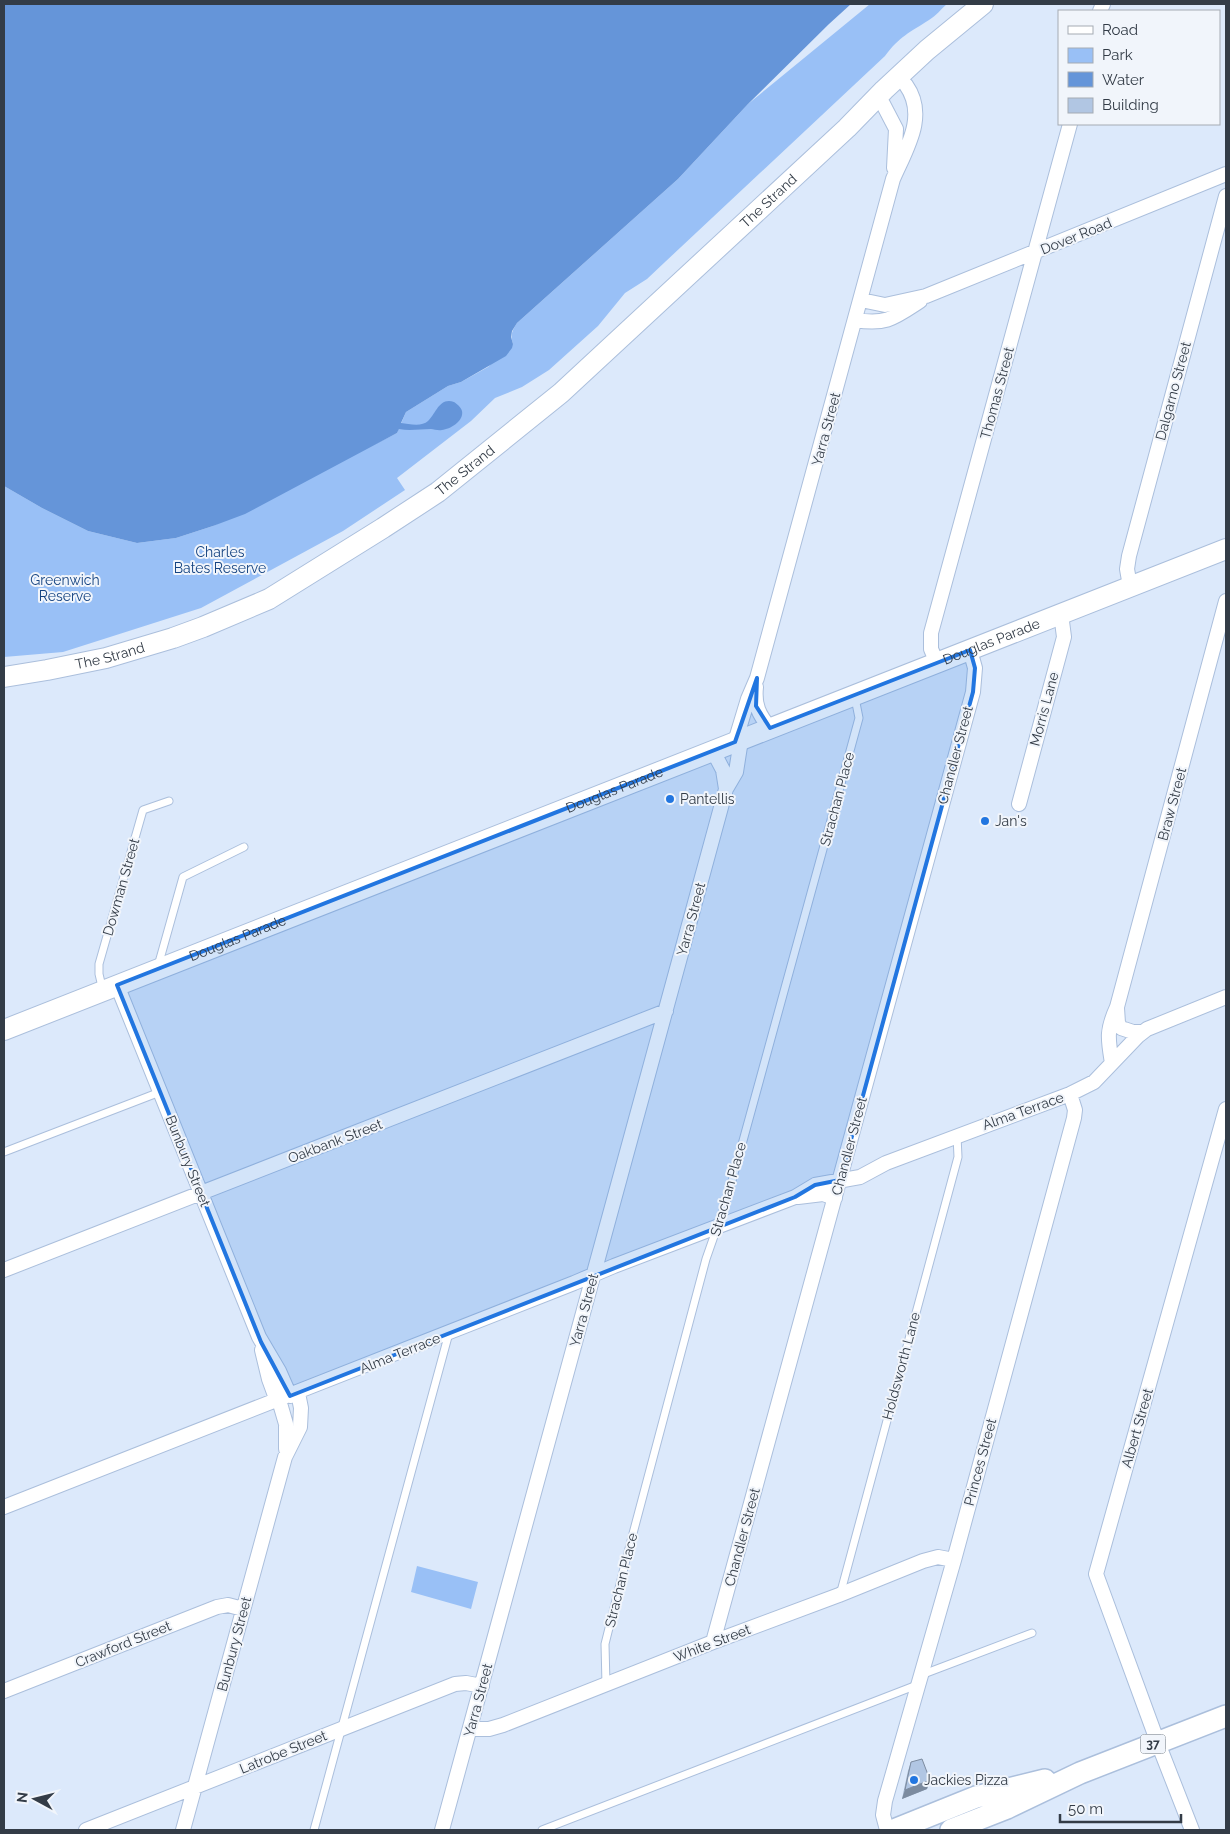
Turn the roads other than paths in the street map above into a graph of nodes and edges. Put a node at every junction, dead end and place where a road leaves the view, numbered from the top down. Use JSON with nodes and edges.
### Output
{"nodes":[{"id":1,"x":976,"y":10,"type":"edge"},
{"id":2,"x":893,"y":92,"type":"junction"},
{"id":3,"x":1070,"y":125,"type":"edge"},
{"id":4,"x":1226,"y":174,"type":"edge"},
{"id":5,"x":893,"y":179,"type":"junction"},
{"id":6,"x":1226,"y":196,"type":"edge"},
{"id":7,"x":1035,"y":252,"type":"junction"},
{"id":8,"x":926,"y":296,"type":"junction"},
{"id":9,"x":861,"y":300,"type":"junction"},
{"id":10,"x":856,"y":320,"type":"junction"},
{"id":11,"x":1226,"y":549,"type":"edge"},
{"id":12,"x":1130,"y":586,"type":"junction"},
{"id":13,"x":1226,"y":601,"type":"edge"},
{"id":14,"x":1061,"y":614,"type":"junction"},
{"id":15,"x":970,"y":650,"type":"junction"},
{"id":16,"x":936,"y":663,"type":"junction"},
{"id":17,"x":4,"y":676,"type":"edge"},
{"id":18,"x":757,"y":678,"type":"junction"},
{"id":19,"x":855,"y":695,"type":"junction"},
{"id":20,"x":770,"y":728,"type":"junction"},
{"id":21,"x":738,"y":741,"type":"junction"},
{"id":22,"x":713,"y":751,"type":"junction"},
{"id":23,"x":726,"y":789,"type":"junction"},
{"id":24,"x":169,"y":801,"type":"dead end"},
{"id":25,"x":1019,"y":804,"type":"dead end"},
{"id":26,"x":244,"y":846,"type":"dead end"},
{"id":27,"x":157,"y":969,"type":"junction"},
{"id":28,"x":110,"y":988,"type":"junction"},
{"id":29,"x":1226,"y":998,"type":"edge"},
{"id":30,"x":1117,"y":1007,"type":"junction"},
{"id":31,"x":666,"y":1011,"type":"junction"},
{"id":32,"x":4,"y":1030,"type":"edge"},
{"id":33,"x":1142,"y":1032,"type":"junction"},
{"id":34,"x":1112,"y":1063,"type":"junction"},
{"id":35,"x":160,"y":1092,"type":"junction"},
{"id":36,"x":1070,"y":1094,"type":"junction"},
{"id":37,"x":1226,"y":1109,"type":"edge"},
{"id":38,"x":957,"y":1136,"type":"junction"},
{"id":39,"x":4,"y":1152,"type":"edge"},
{"id":40,"x":842,"y":1174,"type":"junction"},
{"id":41,"x":201,"y":1193,"type":"junction"},
{"id":42,"x":795,"y":1197,"type":"junction"},
{"id":43,"x":835,"y":1198,"type":"junction"},
{"id":44,"x":718,"y":1226,"type":"junction"},
{"id":45,"x":4,"y":1270,"type":"edge"},
{"id":46,"x":594,"y":1275,"type":"junction"},
{"id":47,"x":450,"y":1333,"type":"junction"},
{"id":48,"x":286,"y":1398,"type":"junction"},
{"id":49,"x":285,"y":1458,"type":"junction"},
{"id":50,"x":4,"y":1507,"type":"edge"},
{"id":51,"x":954,"y":1560,"type":"junction"},
{"id":52,"x":840,"y":1595,"type":"junction"},
{"id":53,"x":243,"y":1610,"type":"junction"},
{"id":54,"x":1032,"y":1633,"type":"dead end"},
{"id":55,"x":713,"y":1642,"type":"junction"},
{"id":56,"x":920,"y":1680,"type":"junction"},
{"id":57,"x":606,"y":1685,"type":"junction"},
{"id":58,"x":482,"y":1686,"type":"junction"},
{"id":59,"x":4,"y":1691,"type":"edge"},
{"id":60,"x":1226,"y":1716,"type":"edge"},
{"id":61,"x":341,"y":1729,"type":"junction"},
{"id":62,"x":471,"y":1729,"type":"junction"},
{"id":63,"x":1158,"y":1743,"type":"junction"},
{"id":64,"x":1080,"y":1772,"type":"junction"},
{"id":65,"x":195,"y":1788,"type":"junction"},
{"id":66,"x":86,"y":1830,"type":"edge"},
{"id":67,"x":183,"y":1830,"type":"edge"},
{"id":68,"x":314,"y":1830,"type":"edge"},
{"id":69,"x":442,"y":1830,"type":"edge"},
{"id":70,"x":542,"y":1830,"type":"edge"},
{"id":71,"x":887,"y":1830,"type":"edge"},
{"id":72,"x":894,"y":1830,"type":"edge"},
{"id":73,"x":951,"y":1830,"type":"edge"},
{"id":74,"x":1192,"y":1830,"type":"edge"}],
"edges":[{"from":1,"to":2,"type":"street","name":"The Strand"},
{"from":2,"to":5,"type":"street","name":"Yarra Street"},
{"from":2,"to":5,"type":"street","name":"Yarra Street"},
{"from":2,"to":17,"type":"street","name":"The Strand"},
{"from":3,"to":7,"type":"street","name":"Thomas Street"},
{"from":4,"to":7,"type":"street","name":"Dover Road"},
{"from":5,"to":9,"type":"street","name":"Yarra Street"},
{"from":6,"to":12,"type":"street","name":"Dalgarno Street"},
{"from":7,"to":8,"type":"street","name":"Dover Road"},
{"from":7,"to":16,"type":"street","name":"Thomas Street"},
{"from":8,"to":9,"type":"street","name":"Dover Road"},
{"from":8,"to":10,"type":"street","name":"Dover Road"},
{"from":9,"to":10,"type":"street","name":"Yarra Street"},
{"from":10,"to":18,"type":"street","name":"Yarra Street"},
{"from":11,"to":12,"type":"street","name":"Douglas Parade"},
{"from":12,"to":14,"type":"street","name":"Douglas Parade"},
{"from":13,"to":30,"type":"street","name":"Braw Street"},
{"from":14,"to":15,"type":"street","name":"Douglas Parade"},
{"from":14,"to":25,"type":"street","name":"Morris Lane"},
{"from":15,"to":16,"type":"street","name":"Douglas Parade"},
{"from":15,"to":40,"type":"street","name":"Chandler Street"},
{"from":16,"to":19,"type":"street","name":"Douglas Parade"},
{"from":18,"to":20,"type":"street","name":"Yarra Street"},
{"from":18,"to":21,"type":"street","name":"Yarra Street"},
{"from":19,"to":20,"type":"street","name":"Douglas Parade"},
{"from":19,"to":44,"type":"lane","name":"Strachan Place"},
{"from":20,"to":21,"type":"street","name":"Douglas Parade"},
{"from":21,"to":22,"type":"street","name":"Douglas Parade"},
{"from":21,"to":23,"type":"street","name":"Yarra Street"},
{"from":22,"to":23,"type":"street","name":"Yarra Street"},
{"from":22,"to":27,"type":"street","name":"Douglas Parade"},
{"from":23,"to":31,"type":"street","name":"Yarra Street"},
{"from":24,"to":28,"type":"lane","name":"Dowman Street"},
{"from":26,"to":27,"type":"lane"},
{"from":27,"to":28,"type":"street","name":"Douglas Parade"},
{"from":28,"to":32,"type":"street","name":"Douglas Parade"},
{"from":28,"to":35,"type":"street","name":"Bunbury Street"},
{"from":29,"to":33,"type":"street"},
{"from":30,"to":33,"type":"street"},
{"from":30,"to":34,"type":"street","name":"Braw Street"},
{"from":31,"to":41,"type":"street","name":"Oakbank Street"},
{"from":31,"to":46,"type":"street","name":"Yarra Street"},
{"from":33,"to":34,"type":"street","name":"Alma Terrace"},
{"from":34,"to":36,"type":"street","name":"Alma Terrace"},
{"from":35,"to":39,"type":"lane"},
{"from":35,"to":41,"type":"street","name":"Bunbury Street"},
{"from":36,"to":38,"type":"street","name":"Alma Terrace"},
{"from":36,"to":51,"type":"street","name":"Princes Street"},
{"from":37,"to":63,"type":"street","name":"Albert Street"},
{"from":38,"to":40,"type":"street","name":"Alma Terrace"},
{"from":38,"to":52,"type":"lane","name":"Holdsworth Lane"},
{"from":40,"to":42,"type":"street","name":"Alma Terrace"},
{"from":40,"to":43,"type":"street","name":"Chandler Street"},
{"from":41,"to":45,"type":"street","name":"Oakbank Street"},
{"from":41,"to":48,"type":"street","name":"Bunbury Street"},
{"from":42,"to":43,"type":"street","name":"Alma Terrace"},
{"from":42,"to":44,"type":"street","name":"Alma Terrace"},
{"from":43,"to":55,"type":"street","name":"Chandler Street"},
{"from":44,"to":46,"type":"street","name":"Alma Terrace"},
{"from":44,"to":57,"type":"lane","name":"Strachan Place"},
{"from":46,"to":47,"type":"street","name":"Alma Terrace"},
{"from":46,"to":58,"type":"street","name":"Yarra Street"},
{"from":47,"to":48,"type":"street","name":"Alma Terrace"},
{"from":47,"to":61,"type":"lane"},
{"from":48,"to":49,"type":"street","name":"Bunbury Street"},
{"from":48,"to":49,"type":"street","name":"Bunbury Street"},
{"from":48,"to":50,"type":"street","name":"Alma Terrace"},
{"from":49,"to":53,"type":"street","name":"Bunbury Street"},
{"from":51,"to":52,"type":"street","name":"White Street"},
{"from":51,"to":56,"type":"street","name":"Princes Street"},
{"from":52,"to":55,"type":"street","name":"White Street"},
{"from":53,"to":59,"type":"street","name":"Crawford Street"},
{"from":53,"to":65,"type":"street","name":"Bunbury Street"},
{"from":54,"to":56,"type":"lane"},
{"from":55,"to":57,"type":"street","name":"White Street"},
{"from":56,"to":70,"type":"lane"},
{"from":56,"to":71,"type":"street","name":"Princes Street"},
{"from":57,"to":62,"type":"street","name":"White Street"},
{"from":58,"to":61,"type":"street","name":"Latrobe Street"},
{"from":58,"to":62,"type":"street","name":"Yarra Street"},
{"from":60,"to":63,"type":"main road","number":"37"},
{"from":61,"to":65,"type":"street","name":"Latrobe Street"},
{"from":61,"to":68,"type":"lane"},
{"from":62,"to":69,"type":"street","name":"Yarra Street"},
{"from":63,"to":64,"type":"main road","number":"37"},
{"from":63,"to":74,"type":"street","name":"Albert Street"},
{"from":64,"to":72,"type":"main road","number":"37"},
{"from":64,"to":73,"type":"main road","number":"37"},
{"from":65,"to":66,"type":"street","name":"Latrobe Street"},
{"from":65,"to":67,"type":"street","name":"Bunbury Street"}]}
